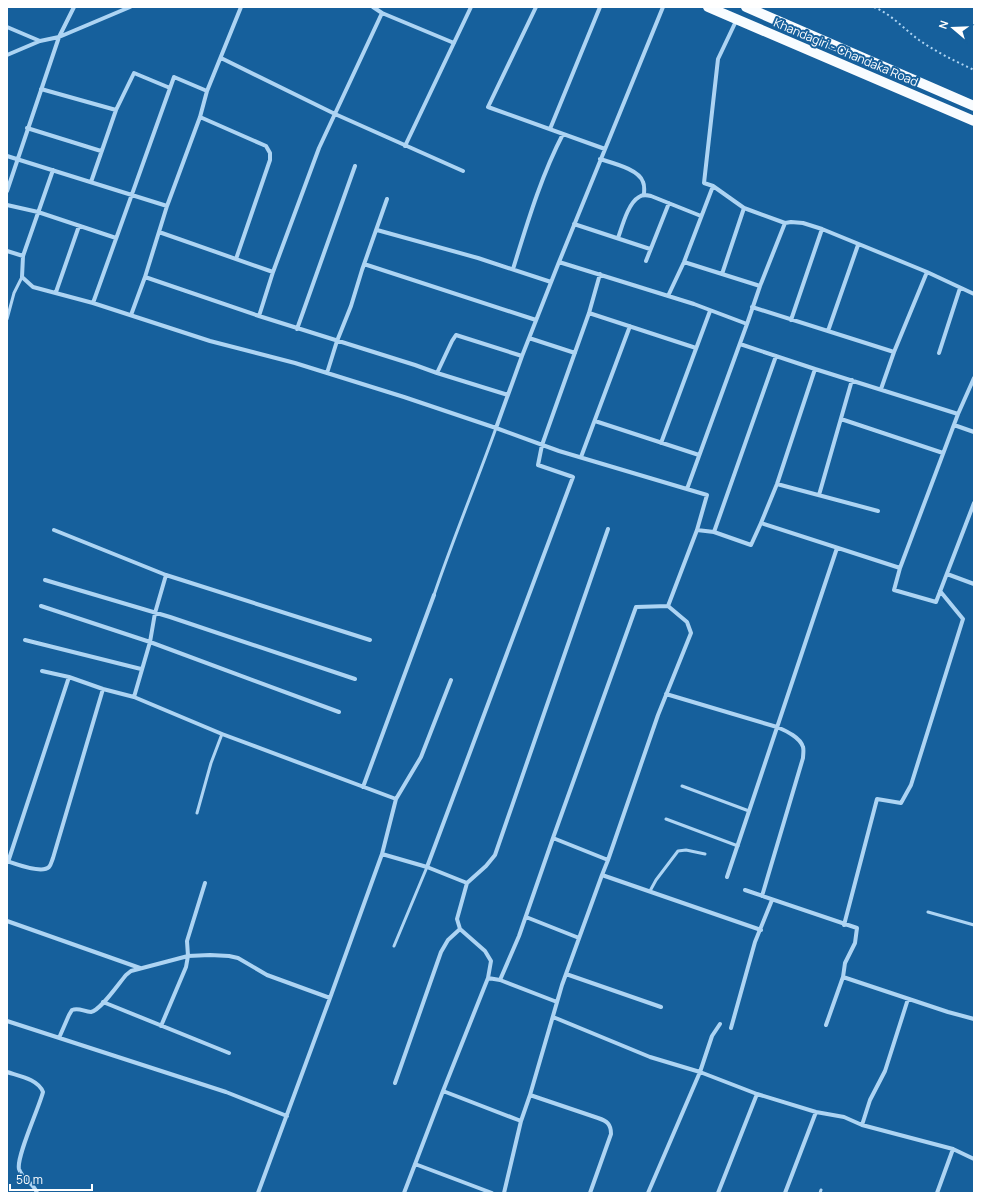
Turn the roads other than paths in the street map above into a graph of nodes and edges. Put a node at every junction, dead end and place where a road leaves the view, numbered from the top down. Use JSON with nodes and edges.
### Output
{"nodes":[{"id":1,"x":74,"y":7,"type":"edge"},
{"id":2,"x":130,"y":7,"type":"edge"},
{"id":3,"x":241,"y":7,"type":"edge"},
{"id":4,"x":373,"y":7,"type":"edge"},
{"id":5,"x":471,"y":7,"type":"edge"},
{"id":6,"x":536,"y":7,"type":"edge"},
{"id":7,"x":600,"y":7,"type":"edge"},
{"id":8,"x":663,"y":7,"type":"edge"},
{"id":9,"x":708,"y":7,"type":"edge"},
{"id":10,"x":746,"y":7,"type":"edge"},
{"id":11,"x":382,"y":13,"type":"junction"},
{"id":12,"x":737,"y":19,"type":"junction"},
{"id":13,"x":7,"y":27,"type":"edge"},
{"id":14,"x":802,"y":32,"type":"junction"},
{"id":15,"x":59,"y":36,"type":"junction"},
{"id":16,"x":40,"y":41,"type":"junction"},
{"id":17,"x":454,"y":43,"type":"junction"},
{"id":18,"x":796,"y":45,"type":"junction"},
{"id":19,"x":7,"y":56,"type":"edge"},
{"id":20,"x":221,"y":58,"type":"junction"},
{"id":21,"x":170,"y":88,"type":"junction"},
{"id":22,"x":41,"y":90,"type":"junction"},
{"id":23,"x":207,"y":91,"type":"junction"},
{"id":24,"x":974,"y":106,"type":"edge"},
{"id":25,"x":116,"y":110,"type":"junction"},
{"id":26,"x":335,"y":114,"type":"junction"},
{"id":27,"x":200,"y":117,"type":"junction"},
{"id":28,"x":974,"y":121,"type":"edge"},
{"id":29,"x":27,"y":128,"type":"junction"},
{"id":30,"x":550,"y":129,"type":"junction"},
{"id":31,"x":563,"y":134,"type":"junction"},
{"id":32,"x":406,"y":146,"type":"junction"},
{"id":33,"x":605,"y":148,"type":"junction"},
{"id":34,"x":101,"y":151,"type":"junction"},
{"id":35,"x":7,"y":156,"type":"edge"},
{"id":36,"x":17,"y":159,"type":"junction"},
{"id":37,"x":600,"y":159,"type":"junction"},
{"id":38,"x":355,"y":166,"type":"dead end"},
{"id":39,"x":53,"y":170,"type":"junction"},
{"id":40,"x":463,"y":171,"type":"dead end"},
{"id":41,"x":91,"y":182,"type":"junction"},
{"id":42,"x":713,"y":186,"type":"junction"},
{"id":43,"x":7,"y":191,"type":"edge"},
{"id":44,"x":131,"y":195,"type":"junction"},
{"id":45,"x":644,"y":195,"type":"junction"},
{"id":46,"x":387,"y":199,"type":"dead end"},
{"id":47,"x":668,"y":203,"type":"junction"},
{"id":48,"x":7,"y":205,"type":"edge"},
{"id":49,"x":167,"y":206,"type":"junction"},
{"id":50,"x":744,"y":208,"type":"junction"},
{"id":51,"x":38,"y":212,"type":"junction"},
{"id":52,"x":701,"y":216,"type":"junction"},
{"id":53,"x":786,"y":223,"type":"junction"},
{"id":54,"x":574,"y":224,"type":"junction"},
{"id":55,"x":79,"y":226,"type":"junction"},
{"id":56,"x":822,"y":229,"type":"junction"},
{"id":57,"x":377,"y":230,"type":"junction"},
{"id":58,"x":159,"y":232,"type":"junction"},
{"id":59,"x":116,"y":238,"type":"junction"},
{"id":60,"x":618,"y":238,"type":"junction"},
{"id":61,"x":858,"y":245,"type":"junction"},
{"id":62,"x":650,"y":250,"type":"junction"},
{"id":63,"x":7,"y":251,"type":"edge"},
{"id":64,"x":23,"y":256,"type":"junction"},
{"id":65,"x":236,"y":259,"type":"junction"},
{"id":66,"x":646,"y":261,"type":"dead end"},
{"id":67,"x":559,"y":262,"type":"junction"},
{"id":68,"x":684,"y":262,"type":"junction"},
{"id":69,"x":364,"y":264,"type":"junction"},
{"id":70,"x":513,"y":269,"type":"junction"},
{"id":71,"x":273,"y":272,"type":"junction"},
{"id":72,"x":927,"y":272,"type":"junction"},
{"id":73,"x":600,"y":274,"type":"junction"},
{"id":74,"x":722,"y":274,"type":"junction"},
{"id":75,"x":22,"y":277,"type":"junction"},
{"id":76,"x":145,"y":277,"type":"junction"},
{"id":77,"x":551,"y":282,"type":"junction"},
{"id":78,"x":760,"y":286,"type":"junction"},
{"id":79,"x":960,"y":288,"type":"junction"},
{"id":80,"x":56,"y":292,"type":"junction"},
{"id":81,"x":974,"y":294,"type":"edge"},
{"id":82,"x":668,"y":296,"type":"junction"},
{"id":83,"x":93,"y":302,"type":"junction"},
{"id":84,"x":752,"y":307,"type":"junction"},
{"id":85,"x":710,"y":311,"type":"junction"},
{"id":86,"x":590,"y":312,"type":"junction"},
{"id":87,"x":131,"y":315,"type":"junction"},
{"id":88,"x":259,"y":316,"type":"junction"},
{"id":89,"x":7,"y":319,"type":"edge"},
{"id":90,"x":536,"y":320,"type":"junction"},
{"id":91,"x":791,"y":320,"type":"junction"},
{"id":92,"x":747,"y":324,"type":"junction"},
{"id":93,"x":630,"y":326,"type":"junction"},
{"id":94,"x":297,"y":329,"type":"junction"},
{"id":95,"x":828,"y":331,"type":"junction"},
{"id":96,"x":529,"y":338,"type":"junction"},
{"id":97,"x":337,"y":341,"type":"junction"},
{"id":98,"x":740,"y":344,"type":"junction"},
{"id":99,"x":696,"y":348,"type":"junction"},
{"id":100,"x":894,"y":352,"type":"junction"},
{"id":101,"x":575,"y":353,"type":"junction"},
{"id":102,"x":939,"y":353,"type":"dead end"},
{"id":103,"x":522,"y":356,"type":"junction"},
{"id":104,"x":776,"y":356,"type":"junction"},
{"id":105,"x":815,"y":369,"type":"junction"},
{"id":106,"x":327,"y":373,"type":"junction"},
{"id":107,"x":437,"y":373,"type":"junction"},
{"id":108,"x":974,"y":378,"type":"edge"},
{"id":109,"x":852,"y":380,"type":"junction"},
{"id":110,"x":881,"y":389,"type":"junction"},
{"id":111,"x":972,"y":389,"type":"edge"},
{"id":112,"x":508,"y":395,"type":"junction"},
{"id":113,"x":958,"y":414,"type":"junction"},
{"id":114,"x":841,"y":419,"type":"junction"},
{"id":115,"x":595,"y":421,"type":"junction"},
{"id":116,"x":954,"y":425,"type":"junction"},
{"id":117,"x":496,"y":428,"type":"junction"},
{"id":118,"x":974,"y":432,"type":"edge"},
{"id":119,"x":662,"y":443,"type":"junction"},
{"id":120,"x":542,"y":445,"type":"junction"},
{"id":121,"x":943,"y":453,"type":"junction"},
{"id":122,"x":699,"y":455,"type":"junction"},
{"id":123,"x":581,"y":458,"type":"junction"},
{"id":124,"x":777,"y":484,"type":"junction"},
{"id":125,"x":687,"y":489,"type":"junction"},
{"id":126,"x":818,"y":496,"type":"junction"},
{"id":127,"x":974,"y":503,"type":"edge"},
{"id":128,"x":878,"y":512,"type":"dead end"},
{"id":129,"x":761,"y":524,"type":"junction"},
{"id":130,"x":608,"y":529,"type":"dead end"},
{"id":131,"x":54,"y":530,"type":"dead end"},
{"id":132,"x":697,"y":530,"type":"junction"},
{"id":133,"x":714,"y":532,"type":"junction"},
{"id":134,"x":838,"y":548,"type":"junction"},
{"id":135,"x":900,"y":568,"type":"junction"},
{"id":136,"x":947,"y":574,"type":"junction"},
{"id":137,"x":166,"y":575,"type":"junction"},
{"id":138,"x":44,"y":580,"type":"dead end"},
{"id":139,"x":974,"y":584,"type":"edge"},
{"id":140,"x":940,"y":591,"type":"junction"},
{"id":141,"x":434,"y":595,"type":"joint"},
{"id":142,"x":41,"y":606,"type":"dead end"},
{"id":143,"x":668,"y":606,"type":"junction"},
{"id":144,"x":155,"y":613,"type":"junction"},
{"id":145,"x":25,"y":640,"type":"dead end"},
{"id":146,"x":370,"y":640,"type":"dead end"},
{"id":147,"x":150,"y":642,"type":"junction"},
{"id":148,"x":141,"y":669,"type":"junction"},
{"id":149,"x":42,"y":671,"type":"dead end"},
{"id":150,"x":69,"y":677,"type":"junction"},
{"id":151,"x":355,"y":679,"type":"dead end"},
{"id":152,"x":451,"y":680,"type":"dead end"},
{"id":153,"x":103,"y":689,"type":"junction"},
{"id":154,"x":666,"y":694,"type":"junction"},
{"id":155,"x":134,"y":697,"type":"junction"},
{"id":156,"x":340,"y":712,"type":"dead end"},
{"id":157,"x":777,"y":727,"type":"junction"},
{"id":158,"x":222,"y":734,"type":"junction"},
{"id":159,"x":682,"y":786,"type":"dead end"},
{"id":160,"x":363,"y":787,"type":"junction"},
{"id":161,"x":396,"y":799,"type":"junction"},
{"id":162,"x":749,"y":811,"type":"junction"},
{"id":163,"x":197,"y":813,"type":"dead end"},
{"id":164,"x":666,"y":819,"type":"dead end"},
{"id":165,"x":553,"y":838,"type":"junction"},
{"id":166,"x":738,"y":846,"type":"junction"},
{"id":167,"x":382,"y":854,"type":"junction"},
{"id":168,"x":705,"y":854,"type":"dead end"},
{"id":169,"x":608,"y":860,"type":"junction"},
{"id":170,"x":8,"y":862,"type":"edge"},
{"id":171,"x":428,"y":868,"type":"junction"},
{"id":172,"x":602,"y":875,"type":"junction"},
{"id":173,"x":728,"y":877,"type":"dead end"},
{"id":174,"x":205,"y":883,"type":"dead end"},
{"id":175,"x":467,"y":883,"type":"junction"},
{"id":176,"x":745,"y":890,"type":"dead end"},
{"id":177,"x":650,"y":892,"type":"junction"},
{"id":178,"x":762,"y":896,"type":"junction"},
{"id":179,"x":772,"y":900,"type":"junction"},
{"id":180,"x":928,"y":912,"type":"dead end"},
{"id":181,"x":526,"y":917,"type":"junction"},
{"id":182,"x":7,"y":921,"type":"edge"},
{"id":183,"x":844,"y":925,"type":"junction"},
{"id":184,"x":974,"y":925,"type":"edge"},
{"id":185,"x":460,"y":929,"type":"junction"},
{"id":186,"x":761,"y":930,"type":"junction"},
{"id":187,"x":579,"y":938,"type":"junction"},
{"id":188,"x":394,"y":946,"type":"dead end"},
{"id":189,"x":188,"y":956,"type":"junction"},
{"id":190,"x":140,"y":968,"type":"junction"},
{"id":191,"x":566,"y":974,"type":"junction"},
{"id":192,"x":843,"y":977,"type":"junction"},
{"id":193,"x":488,"y":978,"type":"junction"},
{"id":194,"x":500,"y":980,"type":"junction"},
{"id":195,"x":330,"y":998,"type":"junction"},
{"id":196,"x":908,"y":999,"type":"junction"},
{"id":197,"x":104,"y":1002,"type":"junction"},
{"id":198,"x":557,"y":1002,"type":"junction"},
{"id":199,"x":661,"y":1007,"type":"dead end"},
{"id":200,"x":552,"y":1017,"type":"junction"},
{"id":201,"x":974,"y":1020,"type":"edge"},
{"id":202,"x":7,"y":1021,"type":"edge"},
{"id":203,"x":720,"y":1024,"type":"dead end"},
{"id":204,"x":826,"y":1025,"type":"dead end"},
{"id":205,"x":161,"y":1026,"type":"junction"},
{"id":206,"x":731,"y":1028,"type":"dead end"},
{"id":207,"x":59,"y":1038,"type":"junction"},
{"id":208,"x":229,"y":1053,"type":"dead end"},
{"id":209,"x":7,"y":1072,"type":"edge"},
{"id":210,"x":700,"y":1072,"type":"junction"},
{"id":211,"x":395,"y":1083,"type":"dead end"},
{"id":212,"x":443,"y":1091,"type":"junction"},
{"id":213,"x":757,"y":1094,"type":"junction"},
{"id":214,"x":530,"y":1095,"type":"junction"},
{"id":215,"x":816,"y":1112,"type":"junction"},
{"id":216,"x":287,"y":1116,"type":"junction"},
{"id":217,"x":521,"y":1121,"type":"junction"},
{"id":218,"x":862,"y":1124,"type":"junction"},
{"id":219,"x":953,"y":1149,"type":"junction"},
{"id":220,"x":974,"y":1159,"type":"edge"},
{"id":221,"x":415,"y":1164,"type":"junction"},
{"id":222,"x":37,"y":1193,"type":"edge"},
{"id":223,"x":258,"y":1193,"type":"edge"},
{"id":224,"x":404,"y":1193,"type":"edge"},
{"id":225,"x":492,"y":1193,"type":"edge"},
{"id":226,"x":504,"y":1193,"type":"edge"},
{"id":227,"x":590,"y":1193,"type":"edge"},
{"id":228,"x":648,"y":1193,"type":"edge"},
{"id":229,"x":718,"y":1193,"type":"edge"},
{"id":230,"x":785,"y":1193,"type":"edge"},
{"id":231,"x":938,"y":1193,"type":"edge"}],
"edges":[{"from":1,"to":15,"type":"street"},
{"from":2,"to":15,"type":"street"},
{"from":3,"to":20,"type":"street"},
{"from":4,"to":11,"type":"street"},
{"from":5,"to":17,"type":"street"},
{"from":6,"to":30,"type":"street"},
{"from":7,"to":30,"type":"street"},
{"from":8,"to":33,"type":"street"},
{"from":9,"to":12,"type":"main road","name":"Khandagiri - Chandaka Road"},
{"from":10,"to":14,"type":"main road","name":"Khandagiri - Chandaka Road"},
{"from":11,"to":17,"type":"street"},
{"from":11,"to":26,"type":"street"},
{"from":12,"to":18,"type":"main road","name":"Khandagiri - Chandaka Road"},
{"from":12,"to":42,"type":"street"},
{"from":13,"to":16,"type":"street"},
{"from":14,"to":18,"type":"main road"},
{"from":14,"to":24,"type":"main road","name":"Khandagiri - Chandaka Road"},
{"from":15,"to":16,"type":"street"},
{"from":15,"to":22,"type":"street"},
{"from":16,"to":19,"type":"street"},
{"from":17,"to":32,"type":"street"},
{"from":18,"to":28,"type":"main road","name":"Khandagiri - Chandaka Road"},
{"from":20,"to":23,"type":"street"},
{"from":20,"to":26,"type":"street"},
{"from":21,"to":23,"type":"street"},
{"from":21,"to":25,"type":"street"},
{"from":21,"to":44,"type":"street"},
{"from":22,"to":25,"type":"street"},
{"from":22,"to":29,"type":"street"},
{"from":23,"to":27,"type":"street"},
{"from":25,"to":34,"type":"street"},
{"from":26,"to":32,"type":"street"},
{"from":26,"to":71,"type":"street"},
{"from":27,"to":49,"type":"street"},
{"from":27,"to":65,"type":"street"},
{"from":29,"to":34,"type":"street"},
{"from":29,"to":36,"type":"street"},
{"from":30,"to":31,"type":"street"},
{"from":31,"to":33,"type":"street"},
{"from":31,"to":70,"type":"street"},
{"from":32,"to":40,"type":"street"},
{"from":33,"to":37,"type":"street"},
{"from":34,"to":41,"type":"street"},
{"from":35,"to":36,"type":"street"},
{"from":36,"to":39,"type":"street"},
{"from":36,"to":43,"type":"street"},
{"from":37,"to":45,"type":"street"},
{"from":37,"to":54,"type":"street"},
{"from":38,"to":94,"type":"street"},
{"from":39,"to":41,"type":"street"},
{"from":39,"to":51,"type":"street"},
{"from":41,"to":44,"type":"street"},
{"from":42,"to":50,"type":"street"},
{"from":42,"to":52,"type":"street"},
{"from":44,"to":49,"type":"street"},
{"from":44,"to":59,"type":"street"},
{"from":45,"to":47,"type":"street"},
{"from":45,"to":60,"type":"street"},
{"from":46,"to":57,"type":"street"},
{"from":47,"to":52,"type":"street"},
{"from":47,"to":62,"type":"street"},
{"from":48,"to":51,"type":"street"},
{"from":49,"to":58,"type":"street"},
{"from":50,"to":53,"type":"street"},
{"from":50,"to":74,"type":"street"},
{"from":51,"to":55,"type":"street"},
{"from":51,"to":64,"type":"street"},
{"from":52,"to":68,"type":"street"},
{"from":53,"to":56,"type":"street"},
{"from":53,"to":78,"type":"street"},
{"from":54,"to":60,"type":"street"},
{"from":54,"to":67,"type":"street"},
{"from":55,"to":59,"type":"street"},
{"from":55,"to":80,"type":"street"},
{"from":56,"to":61,"type":"street"},
{"from":56,"to":91,"type":"street"},
{"from":57,"to":69,"type":"street"},
{"from":57,"to":70,"type":"street"},
{"from":58,"to":65,"type":"street"},
{"from":58,"to":76,"type":"street"},
{"from":59,"to":83,"type":"street"},
{"from":60,"to":62,"type":"street"},
{"from":61,"to":72,"type":"street"},
{"from":61,"to":95,"type":"street"},
{"from":62,"to":66,"type":"street"},
{"from":63,"to":64,"type":"street"},
{"from":64,"to":75,"type":"street"},
{"from":65,"to":71,"type":"street"},
{"from":67,"to":73,"type":"street"},
{"from":67,"to":77,"type":"street"},
{"from":68,"to":74,"type":"street"},
{"from":68,"to":82,"type":"street"},
{"from":69,"to":90,"type":"street"},
{"from":69,"to":97,"type":"street"},
{"from":70,"to":77,"type":"street"},
{"from":71,"to":88,"type":"street"},
{"from":72,"to":79,"type":"street"},
{"from":72,"to":100,"type":"street"},
{"from":73,"to":82,"type":"street"},
{"from":73,"to":86,"type":"street"},
{"from":74,"to":78,"type":"street"},
{"from":75,"to":80,"type":"street"},
{"from":75,"to":89,"type":"lane"},
{"from":76,"to":87,"type":"street"},
{"from":76,"to":88,"type":"street"},
{"from":77,"to":90,"type":"street"},
{"from":78,"to":84,"type":"street"},
{"from":79,"to":81,"type":"street"},
{"from":79,"to":102,"type":"street"},
{"from":80,"to":83,"type":"street"},
{"from":82,"to":85,"type":"street"},
{"from":83,"to":87,"type":"street"},
{"from":84,"to":91,"type":"street"},
{"from":84,"to":92,"type":"street"},
{"from":85,"to":92,"type":"street"},
{"from":85,"to":99,"type":"street"},
{"from":86,"to":93,"type":"street"},
{"from":86,"to":101,"type":"street"},
{"from":87,"to":106,"type":"street"},
{"from":88,"to":94,"type":"street"},
{"from":90,"to":96,"type":"street"},
{"from":91,"to":95,"type":"street"},
{"from":92,"to":98,"type":"street"},
{"from":93,"to":99,"type":"street"},
{"from":93,"to":115,"type":"street"},
{"from":94,"to":97,"type":"street"},
{"from":95,"to":100,"type":"street"},
{"from":96,"to":101,"type":"street"},
{"from":96,"to":103,"type":"street"},
{"from":97,"to":106,"type":"street"},
{"from":97,"to":107,"type":"street"},
{"from":98,"to":104,"type":"street"},
{"from":98,"to":122,"type":"street"},
{"from":99,"to":119,"type":"street"},
{"from":100,"to":110,"type":"street"},
{"from":101,"to":120,"type":"street"},
{"from":103,"to":107,"type":"street"},
{"from":103,"to":112,"type":"street"},
{"from":104,"to":105,"type":"street"},
{"from":104,"to":133,"type":"street"},
{"from":105,"to":109,"type":"street"},
{"from":105,"to":124,"type":"street"},
{"from":106,"to":117,"type":"street"},
{"from":107,"to":112,"type":"street"},
{"from":108,"to":111,"type":"street"},
{"from":109,"to":110,"type":"street"},
{"from":109,"to":114,"type":"street"},
{"from":110,"to":113,"type":"street"},
{"from":111,"to":113,"type":"street"},
{"from":112,"to":117,"type":"street"},
{"from":113,"to":116,"type":"street"},
{"from":114,"to":121,"type":"street"},
{"from":114,"to":126,"type":"street"},
{"from":115,"to":119,"type":"street"},
{"from":115,"to":123,"type":"street"},
{"from":116,"to":118,"type":"street"},
{"from":116,"to":121,"type":"street"},
{"from":117,"to":120,"type":"street"},
{"from":117,"to":141,"type":"lane"},
{"from":119,"to":122,"type":"street"},
{"from":120,"to":123,"type":"street"},
{"from":120,"to":171,"type":"street"},
{"from":121,"to":135,"type":"street"},
{"from":122,"to":125,"type":"street"},
{"from":123,"to":125,"type":"street"},
{"from":124,"to":126,"type":"street"},
{"from":124,"to":129,"type":"street"},
{"from":125,"to":132,"type":"street"},
{"from":126,"to":128,"type":"street"},
{"from":127,"to":136,"type":"street"},
{"from":129,"to":133,"type":"street"},
{"from":129,"to":134,"type":"street"},
{"from":130,"to":175,"type":"street"},
{"from":131,"to":137,"type":"street"},
{"from":132,"to":133,"type":"street"},
{"from":132,"to":143,"type":"street"},
{"from":134,"to":135,"type":"street"},
{"from":134,"to":157,"type":"street"},
{"from":135,"to":140,"type":"street"},
{"from":136,"to":139,"type":"street"},
{"from":136,"to":140,"type":"street"},
{"from":137,"to":144,"type":"street"},
{"from":137,"to":146,"type":"street"},
{"from":138,"to":144,"type":"street"},
{"from":140,"to":183,"type":"street"},
{"from":141,"to":160,"type":"street"},
{"from":142,"to":147,"type":"street"},
{"from":143,"to":154,"type":"street"},
{"from":143,"to":165,"type":"street"},
{"from":144,"to":147,"type":"street"},
{"from":144,"to":151,"type":"street"},
{"from":145,"to":148,"type":"street"},
{"from":147,"to":148,"type":"street"},
{"from":147,"to":156,"type":"street"},
{"from":148,"to":155,"type":"street"},
{"from":149,"to":150,"type":"street"},
{"from":150,"to":153,"type":"street"},
{"from":150,"to":170,"type":"street"},
{"from":152,"to":161,"type":"street"},
{"from":153,"to":155,"type":"street"},
{"from":153,"to":170,"type":"street"},
{"from":154,"to":157,"type":"street"},
{"from":154,"to":169,"type":"street"},
{"from":155,"to":158,"type":"street"},
{"from":157,"to":162,"type":"street"},
{"from":157,"to":178,"type":"street"},
{"from":158,"to":160,"type":"street"},
{"from":158,"to":163,"type":"lane"},
{"from":159,"to":162,"type":"lane"},
{"from":160,"to":161,"type":"street"},
{"from":161,"to":167,"type":"street"},
{"from":162,"to":166,"type":"street"},
{"from":164,"to":166,"type":"lane"},
{"from":165,"to":169,"type":"street"},
{"from":165,"to":181,"type":"street"},
{"from":166,"to":173,"type":"street"},
{"from":167,"to":171,"type":"street"},
{"from":167,"to":195,"type":"street"},
{"from":168,"to":177,"type":"lane"},
{"from":169,"to":172,"type":"street"},
{"from":171,"to":175,"type":"street"},
{"from":171,"to":188,"type":"lane"},
{"from":172,"to":177,"type":"street"},
{"from":172,"to":187,"type":"street"},
{"from":174,"to":189,"type":"street"},
{"from":175,"to":185,"type":"street"},
{"from":176,"to":178,"type":"street"},
{"from":177,"to":186,"type":"street"},
{"from":178,"to":179,"type":"street"},
{"from":179,"to":183,"type":"street"},
{"from":179,"to":186,"type":"street"},
{"from":180,"to":184,"type":"lane"},
{"from":181,"to":187,"type":"street"},
{"from":181,"to":194,"type":"street"},
{"from":182,"to":190,"type":"street"},
{"from":183,"to":192,"type":"street"},
{"from":185,"to":193,"type":"street"},
{"from":185,"to":211,"type":"street"},
{"from":186,"to":206,"type":"street"},
{"from":187,"to":191,"type":"street"},
{"from":189,"to":190,"type":"street"},
{"from":189,"to":195,"type":"street"},
{"from":189,"to":205,"type":"street"},
{"from":190,"to":197,"type":"street"},
{"from":191,"to":198,"type":"street"},
{"from":191,"to":199,"type":"street"},
{"from":192,"to":196,"type":"street"},
{"from":192,"to":204,"type":"street"},
{"from":193,"to":194,"type":"street"},
{"from":193,"to":212,"type":"street"},
{"from":194,"to":198,"type":"street"},
{"from":195,"to":216,"type":"street"},
{"from":196,"to":201,"type":"street"},
{"from":196,"to":218,"type":"street"},
{"from":197,"to":205,"type":"street"},
{"from":197,"to":207,"type":"street"},
{"from":198,"to":200,"type":"street"},
{"from":200,"to":210,"type":"street"},
{"from":200,"to":214,"type":"street"},
{"from":202,"to":207,"type":"street"},
{"from":203,"to":210,"type":"street"},
{"from":205,"to":208,"type":"street"},
{"from":207,"to":216,"type":"street"},
{"from":209,"to":222,"type":"street"},
{"from":210,"to":213,"type":"street"},
{"from":210,"to":228,"type":"street"},
{"from":212,"to":217,"type":"street"},
{"from":212,"to":221,"type":"street"},
{"from":213,"to":215,"type":"street"},
{"from":213,"to":229,"type":"street"},
{"from":214,"to":217,"type":"street"},
{"from":214,"to":227,"type":"street"},
{"from":215,"to":218,"type":"street"},
{"from":215,"to":230,"type":"street"},
{"from":216,"to":223,"type":"street"},
{"from":217,"to":226,"type":"street"},
{"from":218,"to":219,"type":"street"},
{"from":219,"to":220,"type":"street"},
{"from":219,"to":231,"type":"street"},
{"from":221,"to":224,"type":"street"},
{"from":221,"to":225,"type":"street"}]}
